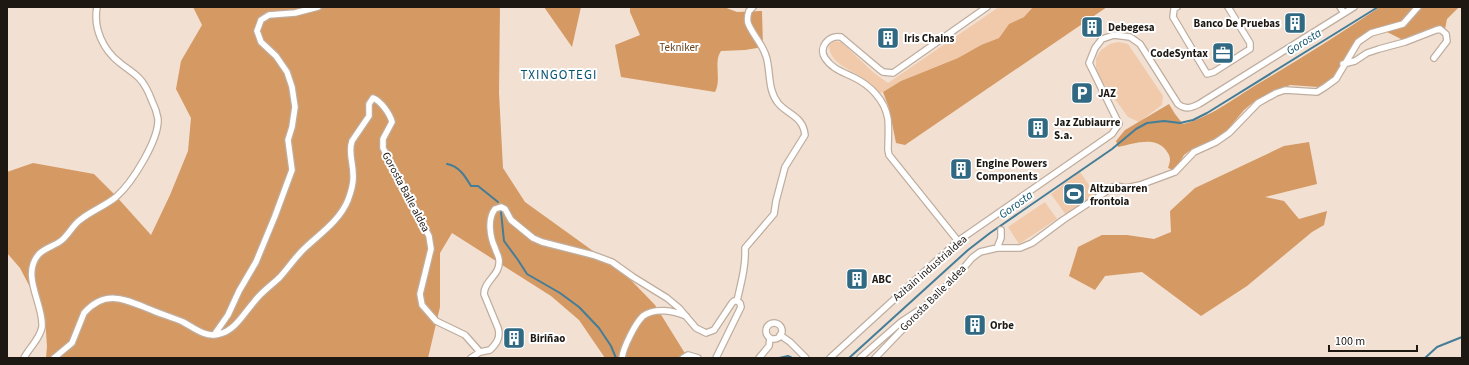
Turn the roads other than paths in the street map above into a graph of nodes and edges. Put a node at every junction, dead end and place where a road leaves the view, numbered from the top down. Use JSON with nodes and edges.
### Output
{"nodes":[{"id":1,"x":97,"y":7,"type":"edge"},
{"id":2,"x":318,"y":7,"type":"edge"},
{"id":3,"x":752,"y":7,"type":"edge"},
{"id":4,"x":987,"y":7,"type":"edge"},
{"id":5,"x":1177,"y":7,"type":"edge"},
{"id":6,"x":1228,"y":7,"type":"edge"},
{"id":7,"x":1340,"y":7,"type":"edge"},
{"id":8,"x":1354,"y":7,"type":"edge"},
{"id":9,"x":1418,"y":7,"type":"edge"},
{"id":10,"x":1344,"y":13,"type":"junction"},
{"id":11,"x":1434,"y":58,"type":"dead end"},
{"id":12,"x":1343,"y":64,"type":"junction"},
{"id":13,"x":1001,"y":230,"type":"dead end"},
{"id":14,"x":958,"y":241,"type":"junction"},
{"id":15,"x":997,"y":248,"type":"junction"},
{"id":16,"x":738,"y":301,"type":"junction"},
{"id":17,"x":923,"y":308,"type":"junction"},
{"id":18,"x":686,"y":316,"type":"junction"},
{"id":19,"x":214,"y":335,"type":"junction"},
{"id":20,"x":780,"y":335,"type":"junction"},
{"id":21,"x":770,"y":338,"type":"junction"},
{"id":22,"x":480,"y":352,"type":"junction"},
{"id":23,"x":24,"y":358,"type":"edge"},
{"id":24,"x":54,"y":358,"type":"edge"},
{"id":25,"x":471,"y":358,"type":"edge"},
{"id":26,"x":622,"y":358,"type":"edge"},
{"id":27,"x":683,"y":358,"type":"edge"},
{"id":28,"x":698,"y":358,"type":"edge"},
{"id":29,"x":716,"y":358,"type":"edge"},
{"id":30,"x":759,"y":358,"type":"edge"},
{"id":31,"x":806,"y":358,"type":"edge"},
{"id":32,"x":830,"y":358,"type":"edge"},
{"id":33,"x":860,"y":358,"type":"edge"},
{"id":34,"x":875,"y":358,"type":"edge"}],
"edges":[{"from":1,"to":23,"type":"street"},
{"from":2,"to":19,"type":"street"},
{"from":3,"to":16,"type":"street"},
{"from":4,"to":14,"type":"street"},
{"from":5,"to":6,"type":"street"},
{"from":7,"to":10,"type":"street"},
{"from":8,"to":10,"type":"street","name":"Azitain industrialdea"},
{"from":9,"to":12,"type":"street","name":"Gorosta Balle aldea"},
{"from":10,"to":14,"type":"street","name":"Azitain industrialdea"},
{"from":11,"to":12,"type":"street"},
{"from":12,"to":15,"type":"street","name":"Gorosta Balle aldea"},
{"from":13,"to":15,"type":"street"},
{"from":14,"to":32,"type":"street","name":"Azitain industrialdea"},
{"from":15,"to":17,"type":"street","name":"Gorosta Balle aldea"},
{"from":16,"to":18,"type":"street"},
{"from":16,"to":29,"type":"street"},
{"from":17,"to":33,"type":"street"},
{"from":17,"to":34,"type":"street","name":"Gorosta Balle aldea"},
{"from":18,"to":22,"type":"street"},
{"from":18,"to":26,"type":"street"},
{"from":19,"to":22,"type":"street","name":"Gorosta Balle aldea"},
{"from":19,"to":24,"type":"street"},
{"from":20,"to":21,"type":"street"},
{"from":20,"to":21,"type":"street"},
{"from":20,"to":31,"type":"street"},
{"from":21,"to":30,"type":"street"},
{"from":22,"to":25,"type":"street"},
{"from":27,"to":28,"type":"street"}]}
